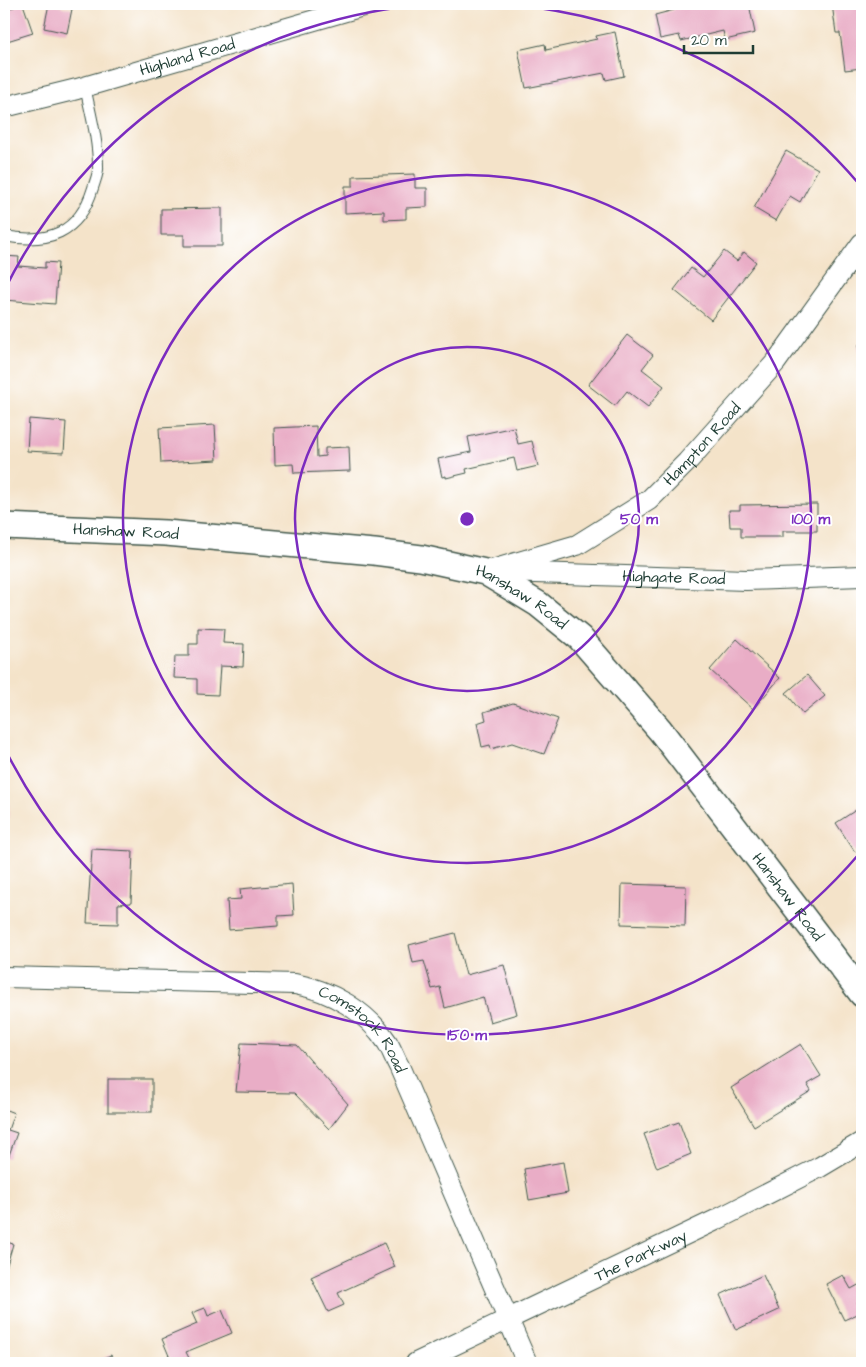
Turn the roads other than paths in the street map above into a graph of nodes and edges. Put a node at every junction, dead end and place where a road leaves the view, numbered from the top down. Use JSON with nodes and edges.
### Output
{"nodes":[{"id":1,"x":370,"y":4,"type":"edge"},
{"id":2,"x":85,"y":86,"type":"junction"},
{"id":3,"x":4,"y":107,"type":"edge"},
{"id":4,"x":4,"y":236,"type":"edge"},
{"id":5,"x":862,"y":244,"type":"edge"},
{"id":6,"x":4,"y":526,"type":"edge"},
{"id":7,"x":485,"y":572,"type":"junction"},
{"id":8,"x":862,"y":576,"type":"edge"},
{"id":9,"x":4,"y":977,"type":"edge"},
{"id":10,"x":862,"y":994,"type":"edge"},
{"id":11,"x":862,"y":1142,"type":"edge"},
{"id":12,"x":509,"y":1319,"type":"junction"},
{"id":13,"x":416,"y":1363,"type":"edge"},
{"id":14,"x":526,"y":1363,"type":"edge"}],
"edges":[{"from":1,"to":2,"type":"street","name":"Highland Road"},
{"from":2,"to":3,"type":"street","name":"Highland Road"},
{"from":2,"to":4,"type":"lane"},
{"from":5,"to":7,"type":"street","name":"Hampton Road"},
{"from":6,"to":7,"type":"street","name":"Hanshaw Road"},
{"from":7,"to":8,"type":"street","name":"Highgate Road"},
{"from":7,"to":10,"type":"street","name":"Hanshaw Road"},
{"from":9,"to":12,"type":"street","name":"Comstock Road"},
{"from":11,"to":12,"type":"street","name":"The Parkway"},
{"from":12,"to":13,"type":"street","name":"The Parkway"},
{"from":12,"to":14,"type":"street","name":"Comstock Road"}]}
